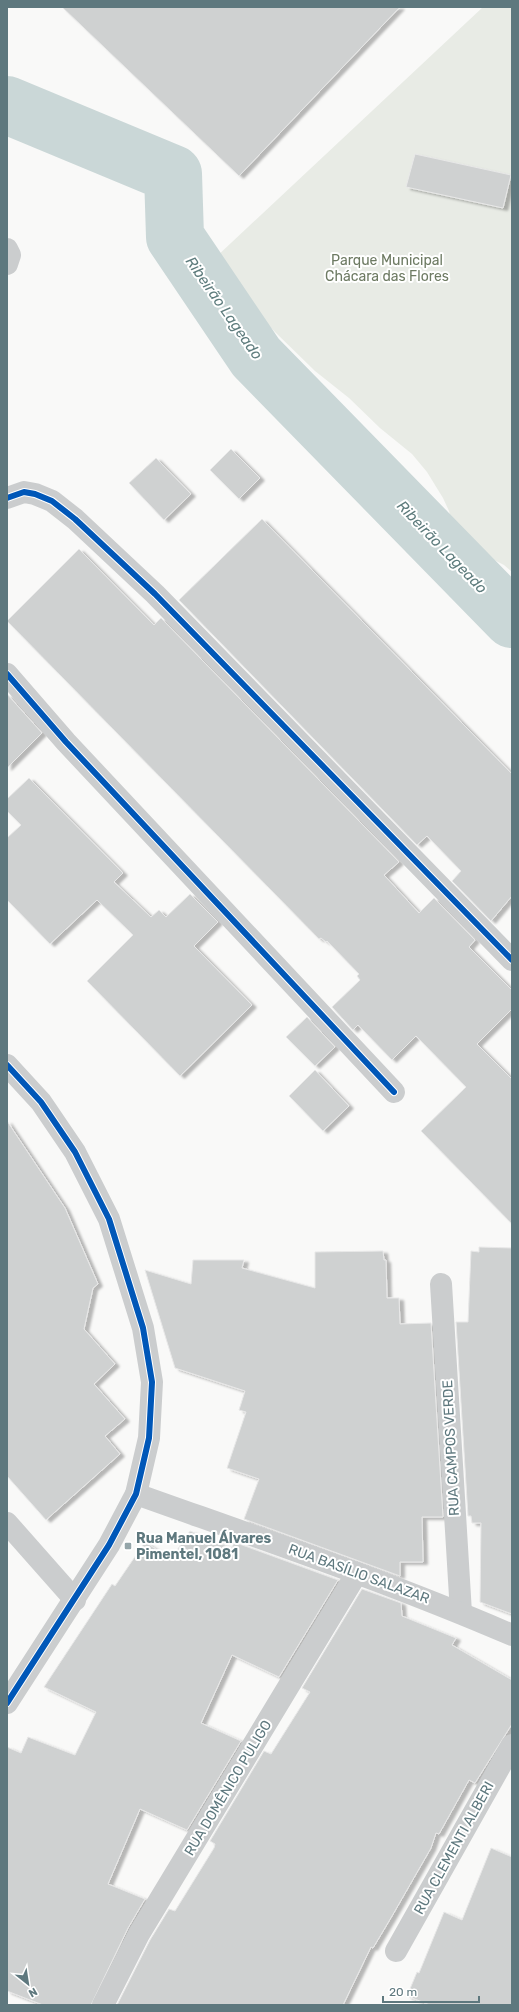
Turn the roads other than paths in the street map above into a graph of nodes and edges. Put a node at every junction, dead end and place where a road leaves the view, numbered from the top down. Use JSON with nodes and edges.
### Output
{"nodes":[{"id":1,"x":7,"y":249,"type":"edge"},
{"id":2,"x":7,"y":264,"type":"edge"},
{"id":3,"x":7,"y":498,"type":"edge"},
{"id":4,"x":7,"y":674,"type":"edge"},
{"id":5,"x":512,"y":960,"type":"edge"},
{"id":6,"x":7,"y":1065,"type":"edge"},
{"id":7,"x":394,"y":1092,"type":"dead end"},
{"id":8,"x":441,"y":1284,"type":"dead end"},
{"id":9,"x":136,"y":1494,"type":"junction"},
{"id":10,"x":7,"y":1523,"type":"edge"},
{"id":11,"x":356,"y":1572,"type":"junction"},
{"id":12,"x":75,"y":1600,"type":"junction"},
{"id":13,"x":461,"y":1613,"type":"junction"},
{"id":14,"x":512,"y":1635,"type":"edge"},
{"id":15,"x":7,"y":1703,"type":"edge"},
{"id":16,"x":512,"y":1745,"type":"edge"},
{"id":17,"x":396,"y":1951,"type":"dead end"},
{"id":18,"x":103,"y":2005,"type":"edge"}],
"edges":[{"from":1,"to":2,"type":"street"},
{"from":3,"to":5,"type":"street"},
{"from":4,"to":7,"type":"street"},
{"from":6,"to":9,"type":"street"},
{"from":8,"to":13,"type":"street","name":"RUA CAMPOS VERDE"},
{"from":9,"to":11,"type":"street","name":"RUA BASÍLIO SALAZAR"},
{"from":9,"to":12,"type":"street"},
{"from":10,"to":12,"type":"street"},
{"from":11,"to":13,"type":"street","name":"RUA BASÍLIO SALAZAR"},
{"from":11,"to":18,"type":"street","name":"RUA DOMÊNICO PULIGO"},
{"from":12,"to":15,"type":"street"},
{"from":13,"to":14,"type":"street","name":"RUA BASÍLIO SALAZAR"},
{"from":16,"to":17,"type":"street","name":"RUA CLEMENTI ALBERI"}]}
